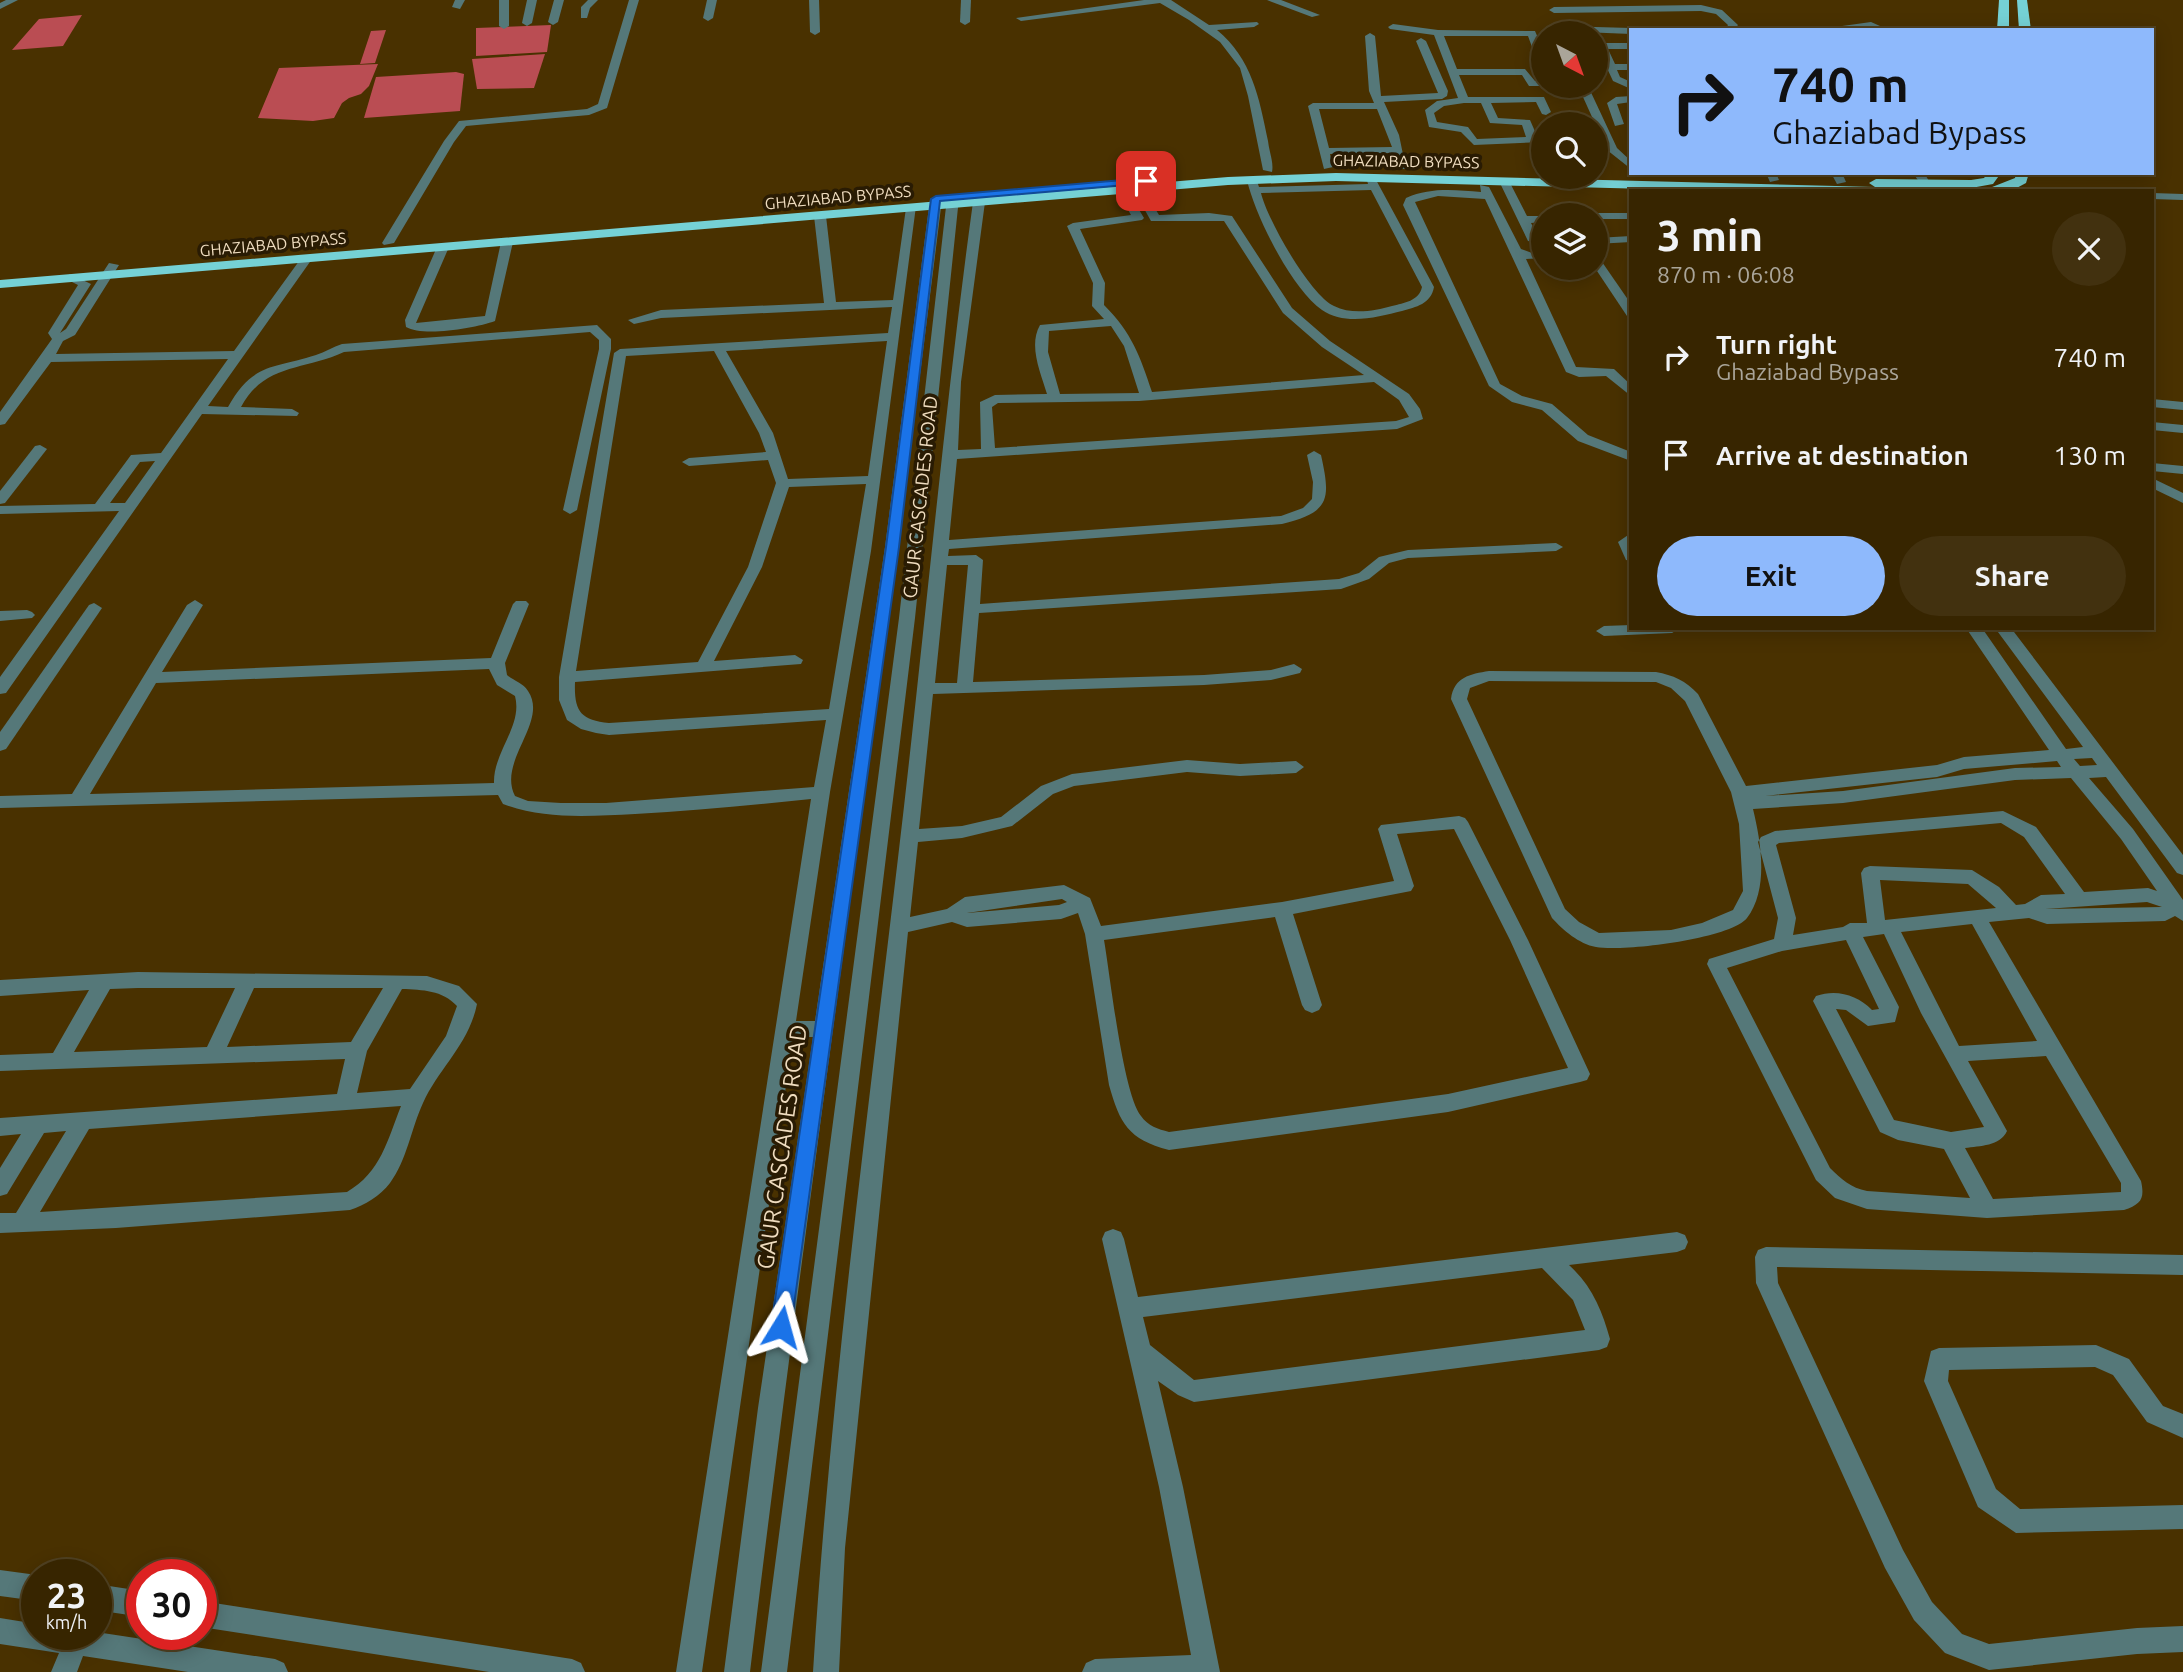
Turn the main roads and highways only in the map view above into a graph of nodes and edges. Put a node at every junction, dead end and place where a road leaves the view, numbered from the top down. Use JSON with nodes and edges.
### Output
{"nodes":[{"id":1,"x":2004,"y":0,"type":"edge"},
{"id":2,"x":2022,"y":0,"type":"edge"},
{"id":3,"x":2003,"y":28,"type":"edge"},
{"id":4,"x":2025,"y":28,"type":"edge"},
{"id":5,"x":1531,"y":170,"type":"edge"},
{"id":6,"x":1608,"y":174,"type":"edge"},
{"id":7,"x":1993,"y":175,"type":"edge"},
{"id":8,"x":2022,"y":175,"type":"edge"},
{"id":9,"x":1772,"y":177,"type":"edge"},
{"id":10,"x":1839,"y":178,"type":"edge"},
{"id":11,"x":1632,"y":179,"type":"edge"},
{"id":12,"x":1922,"y":179,"type":"edge"},
{"id":13,"x":1655,"y":181,"type":"edge"},
{"id":14,"x":1894,"y":183,"type":"edge"},
{"id":15,"x":1730,"y":189,"type":"edge"},
{"id":16,"x":2001,"y":189,"type":"edge"},
{"id":17,"x":944,"y":202,"type":"junction"},
{"id":18,"x":110,"y":270,"type":"junction"},
{"id":19,"x":0,"y":274,"type":"edge"},
{"id":20,"x":0,"y":284,"type":"edge"}],
"edges":[{"from":1,"to":3,"type":"highway"},
{"from":2,"to":4,"type":"highway"},
{"from":5,"to":17,"type":"highway","name":"GHAZIABAD BYPASS"},
{"from":6,"to":11,"type":"highway","name":"GHAZIABAD BYPASS"},
{"from":7,"to":12,"type":"highway","name":"GHAZIABAD BYPASS"},
{"from":8,"to":16,"type":"highway"},
{"from":9,"to":10,"type":"highway","name":"GHAZIABAD BYPASS"},
{"from":9,"to":13,"type":"highway","name":"GHAZIABAD BYPASS"},
{"from":10,"to":14,"type":"highway","name":"GHAZIABAD BYPASS"},
{"from":11,"to":13,"type":"highway","name":"GHAZIABAD BYPASS"},
{"from":11,"to":17,"type":"highway","name":"GHAZIABAD BYPASS"},
{"from":12,"to":14,"type":"highway","name":"GHAZIABAD BYPASS"},
{"from":13,"to":15,"type":"highway","name":"GHAZIABAD BYPASS"},
{"from":14,"to":15,"type":"highway","name":"GHAZIABAD BYPASS"},
{"from":17,"to":18,"type":"highway","name":"GHAZIABAD BYPASS"},
{"from":17,"to":18,"type":"highway","name":"GHAZIABAD BYPASS"},
{"from":18,"to":19,"type":"highway","name":"GHAZIABAD BYPASS"},
{"from":18,"to":20,"type":"highway","name":"GHAZIABAD BYPASS"}]}
